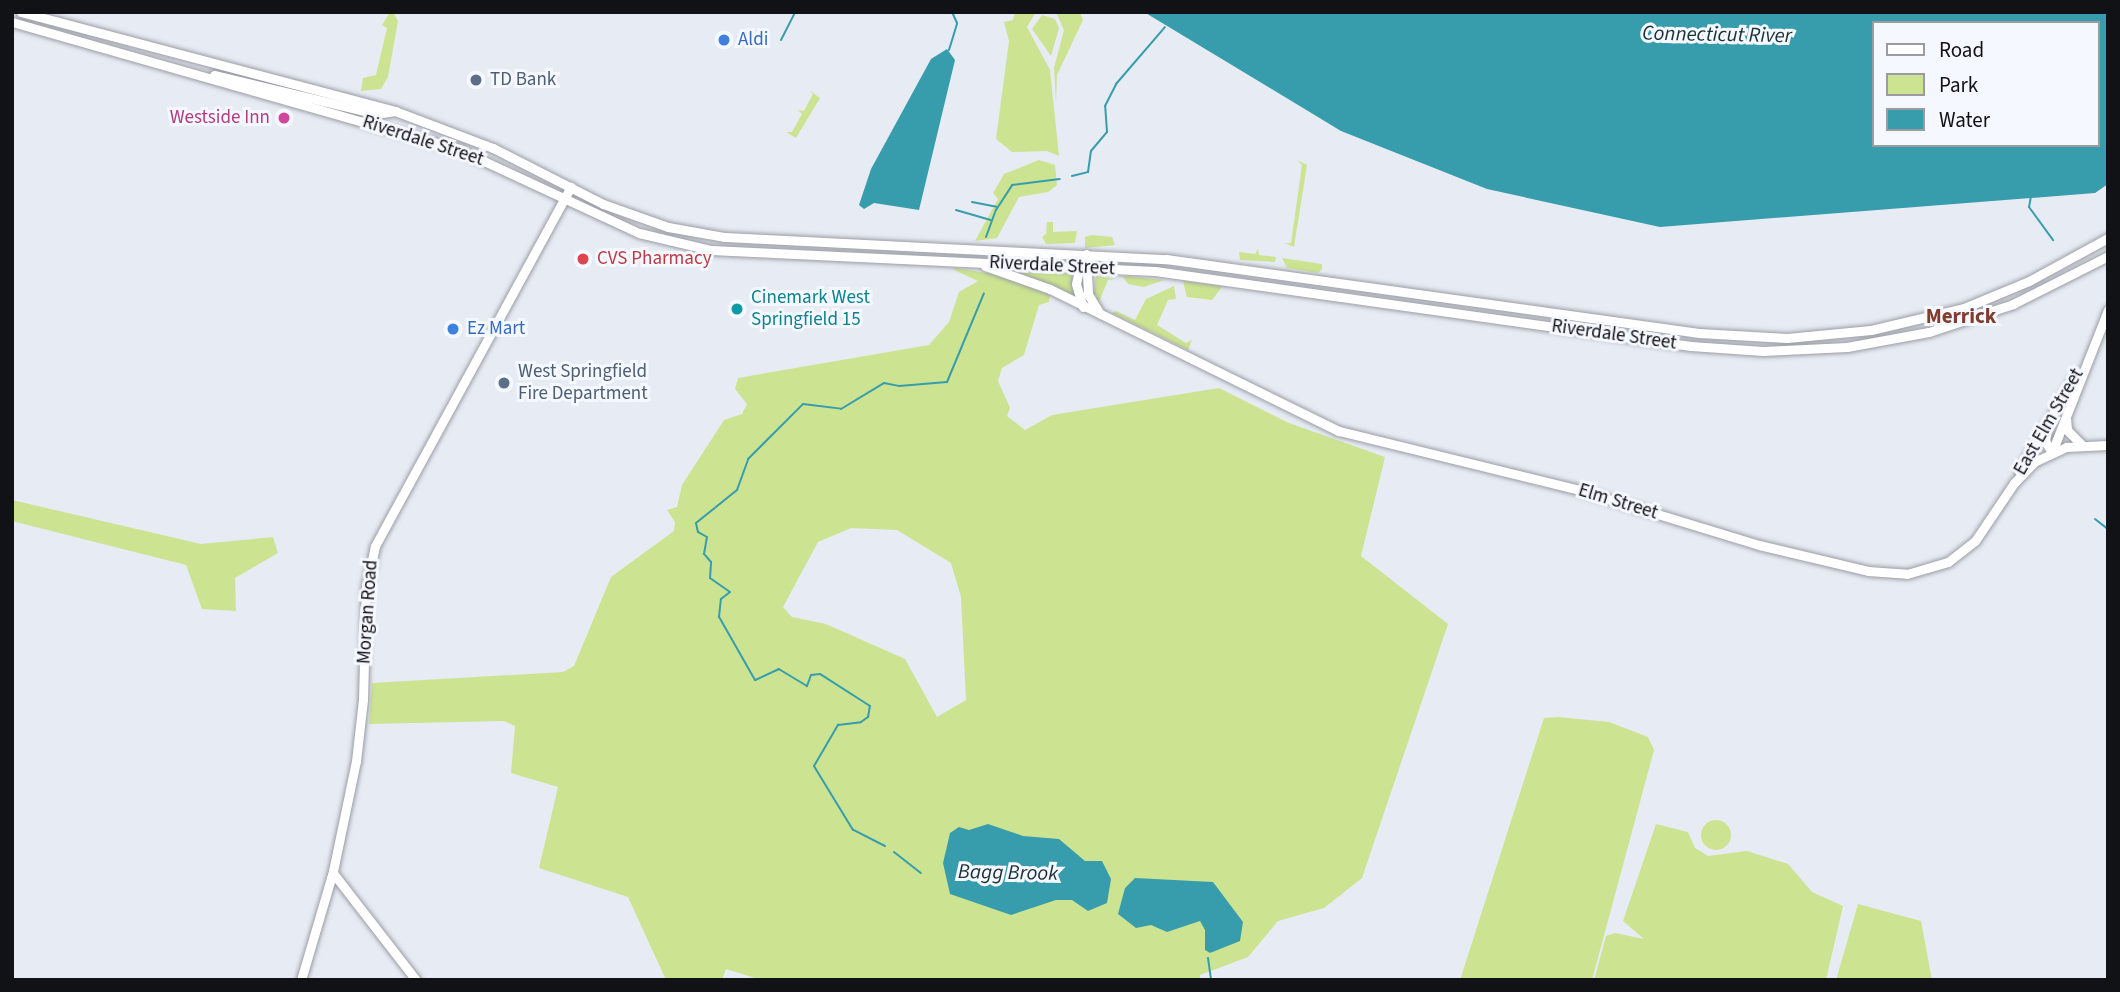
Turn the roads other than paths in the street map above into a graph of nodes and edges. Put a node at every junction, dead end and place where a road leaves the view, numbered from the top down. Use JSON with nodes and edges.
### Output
{"nodes":[{"id":1,"x":21,"y":12,"type":"edge"},
{"id":2,"x":12,"y":22,"type":"edge"},
{"id":3,"x":205,"y":75,"type":"junction"},
{"id":4,"x":395,"y":111,"type":"junction"},
{"id":5,"x":407,"y":133,"type":"junction"},
{"id":6,"x":560,"y":181,"type":"junction"},
{"id":7,"x":571,"y":187,"type":"junction"},
{"id":8,"x":561,"y":200,"type":"junction"},
{"id":9,"x":2108,"y":238,"type":"edge"},
{"id":10,"x":858,"y":244,"type":"junction"},
{"id":11,"x":1086,"y":254,"type":"junction"},
{"id":12,"x":785,"y":255,"type":"junction"},
{"id":13,"x":2108,"y":256,"type":"edge"},
{"id":14,"x":966,"y":261,"type":"junction"},
{"id":15,"x":1078,"y":268,"type":"junction"},
{"id":16,"x":1089,"y":268,"type":"junction"},
{"id":17,"x":1083,"y":307,"type":"junction"},
{"id":18,"x":2108,"y":310,"type":"edge"},
{"id":19,"x":1101,"y":315,"type":"junction"},
{"id":20,"x":2084,"y":361,"type":"junction"},
{"id":21,"x":2066,"y":413,"type":"junction"},
{"id":22,"x":2050,"y":416,"type":"junction"},
{"id":23,"x":2082,"y":444,"type":"junction"},
{"id":24,"x":2108,"y":444,"type":"edge"},
{"id":25,"x":2052,"y":452,"type":"junction"},
{"id":26,"x":2014,"y":483,"type":"junction"},
{"id":27,"x":332,"y":873,"type":"junction"},
{"id":28,"x":301,"y":980,"type":"edge"},
{"id":29,"x":416,"y":980,"type":"edge"}],
"edges":[{"from":1,"to":4,"type":"main road","name":"Riverdale Street"},
{"from":2,"to":3,"type":"main road","name":"Riverdale Street"},
{"from":3,"to":4,"type":"main road"},
{"from":3,"to":5,"type":"main road","name":"Riverdale Street"},
{"from":4,"to":5,"type":"main road"},
{"from":4,"to":6,"type":"main road","name":"Riverdale Street"},
{"from":5,"to":8,"type":"main road","name":"Riverdale Street"},
{"from":6,"to":7,"type":"main road","name":"Riverdale Street"},
{"from":6,"to":8,"type":"main road"},
{"from":7,"to":8,"type":"main road","name":"Morgan Road"},
{"from":7,"to":10,"type":"main road","name":"Riverdale Street"},
{"from":8,"to":12,"type":"main road","name":"Riverdale Street"},
{"from":8,"to":27,"type":"main road","name":"Morgan Road"},
{"from":9,"to":11,"type":"main road","name":"Riverdale Street"},
{"from":10,"to":11,"type":"main road","name":"Riverdale Street"},
{"from":10,"to":12,"type":"main road"},
{"from":11,"to":15,"type":"main road"},
{"from":11,"to":16,"type":"main road"},
{"from":12,"to":14,"type":"main road","name":"Riverdale Street"},
{"from":13,"to":16,"type":"main road","name":"Riverdale Street"},
{"from":14,"to":15,"type":"main road","name":"Riverdale Street"},
{"from":14,"to":17,"type":"main road","name":"Elm Street"},
{"from":15,"to":16,"type":"main road","name":"Riverdale Street"},
{"from":15,"to":17,"type":"main road"},
{"from":16,"to":19,"type":"main road"},
{"from":17,"to":19,"type":"main road","name":"Elm Street"},
{"from":18,"to":20,"type":"main road","name":"East Elm Street"},
{"from":19,"to":26,"type":"main road","name":"Elm Street"},
{"from":20,"to":21,"type":"main road","name":"East Elm Street"},
{"from":20,"to":22,"type":"main road","name":"East Elm Street"},
{"from":21,"to":23,"type":"main road"},
{"from":21,"to":25,"type":"main road","name":"East Elm Street"},
{"from":22,"to":25,"type":"main road"},
{"from":22,"to":26,"type":"main road","name":"East Elm Street"},
{"from":23,"to":24,"type":"main road","name":"Elm Street"},
{"from":23,"to":25,"type":"main road","name":"Elm Street"},
{"from":25,"to":26,"type":"main road","name":"Elm Street"},
{"from":27,"to":28,"type":"main road","name":"Morgan Road"},
{"from":27,"to":29,"type":"main road"}]}
